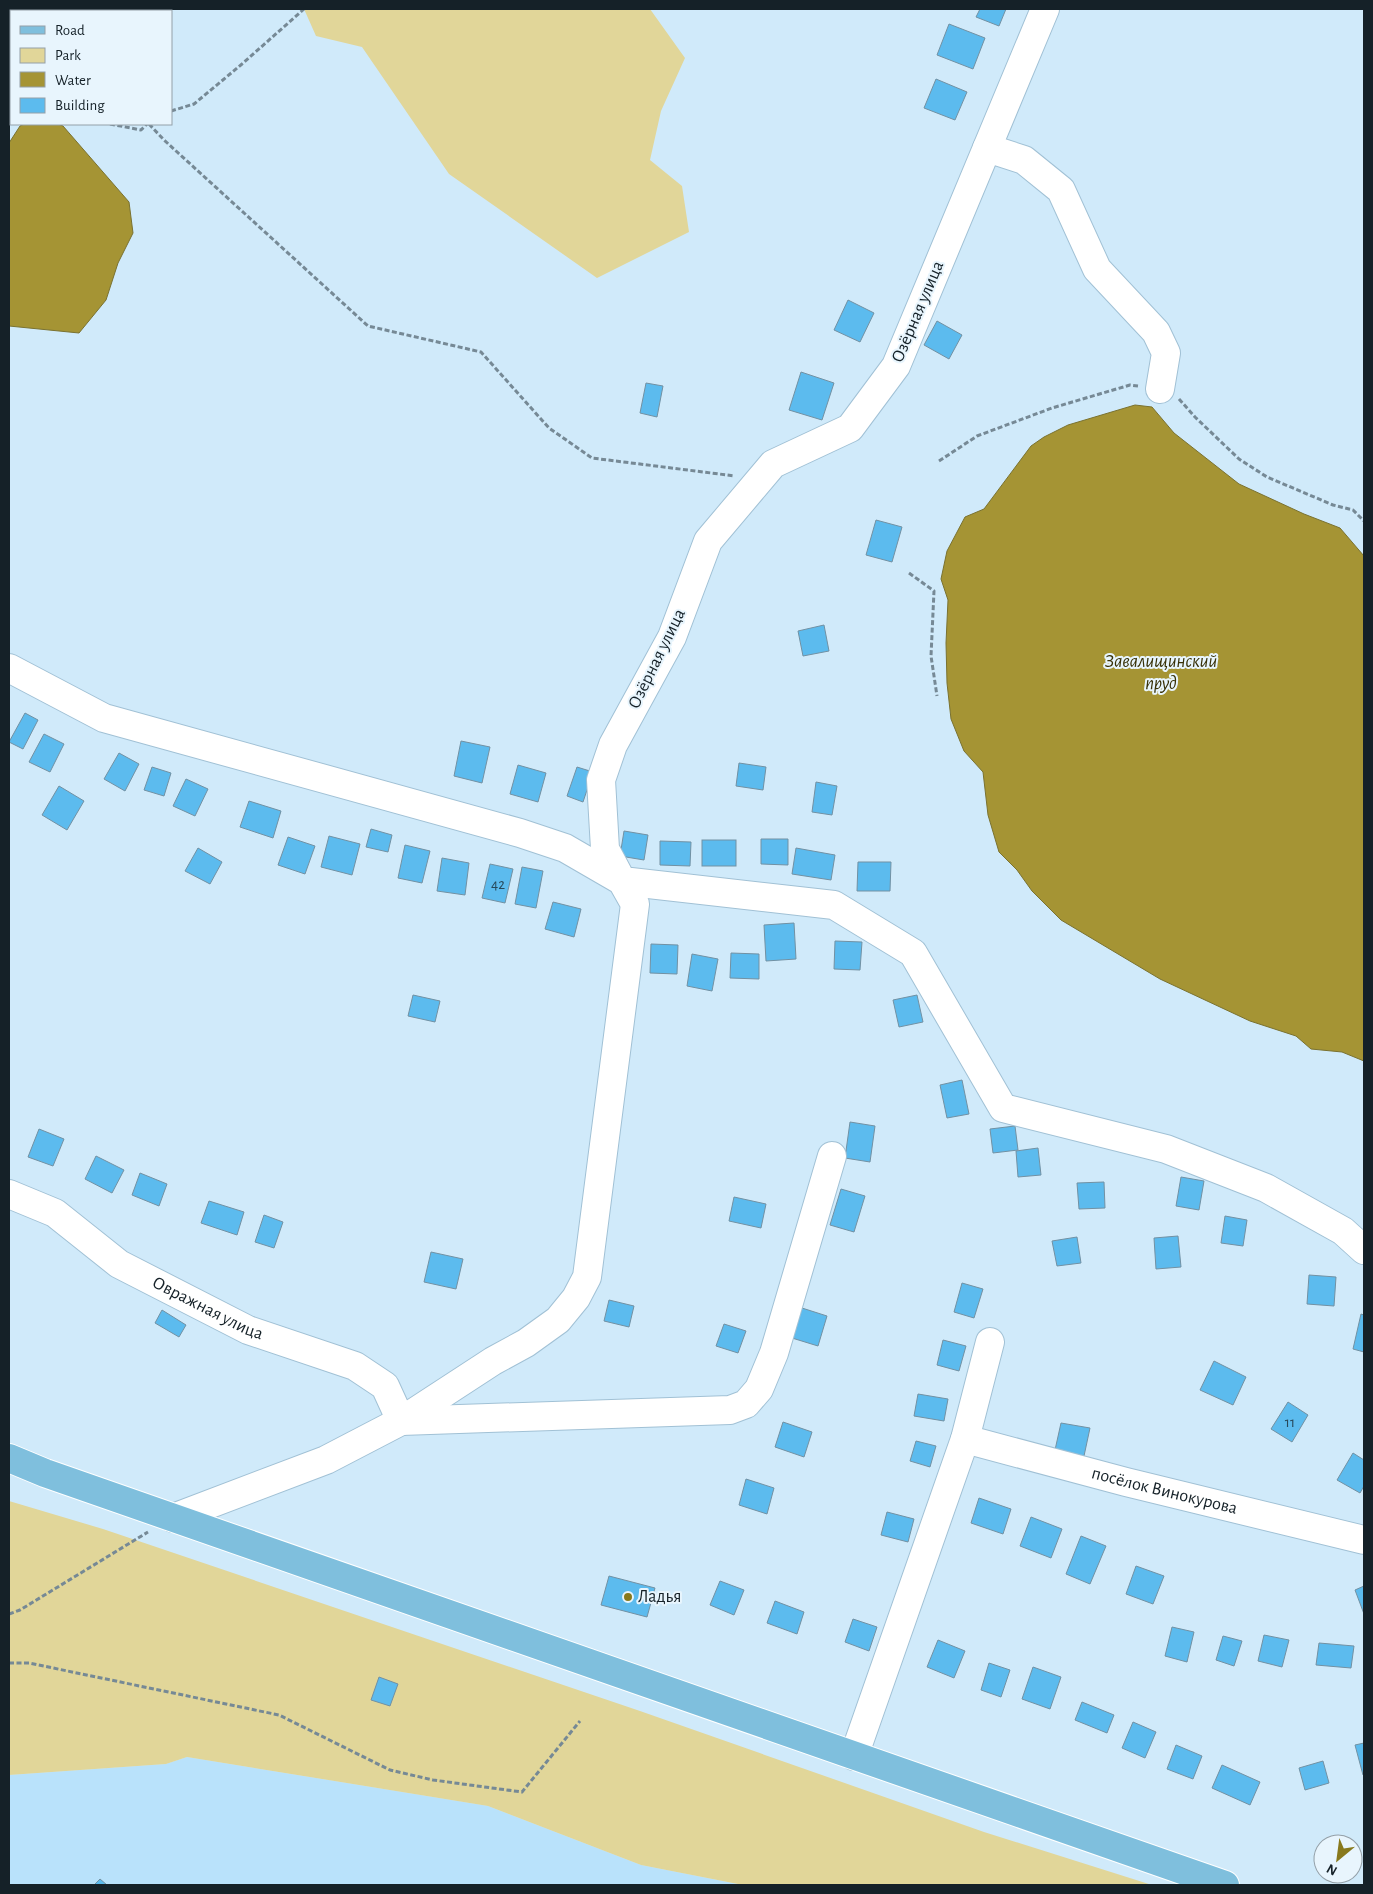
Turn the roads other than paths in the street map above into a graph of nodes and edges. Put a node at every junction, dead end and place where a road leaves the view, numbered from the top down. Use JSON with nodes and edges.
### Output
{"nodes":[{"id":1,"x":1045,"y":9,"type":"edge"},
{"id":2,"x":987,"y":148,"type":"junction"},
{"id":3,"x":1160,"y":389,"type":"road end"},
{"id":4,"x":9,"y":668,"type":"edge"},
{"id":5,"x":622,"y":881,"type":"junction"},
{"id":6,"x":832,"y":1156,"type":"dead end"},
{"id":7,"x":9,"y":1194,"type":"edge"},
{"id":8,"x":1364,"y":1250,"type":"edge"},
{"id":9,"x":990,"y":1342,"type":"dead end"},
{"id":10,"x":401,"y":1420,"type":"junction"},
{"id":11,"x":965,"y":1439,"type":"junction"},
{"id":12,"x":9,"y":1458,"type":"edge"},
{"id":13,"x":172,"y":1518,"type":"junction"},
{"id":14,"x":1364,"y":1540,"type":"edge"},
{"id":15,"x":854,"y":1756,"type":"junction"},
{"id":16,"x":1225,"y":1885,"type":"edge"}],
"edges":[{"from":1,"to":2,"type":"street","name":"Озёрная улица"},
{"from":2,"to":3,"type":"street"},
{"from":2,"to":5,"type":"street","name":"Озёрная улица"},
{"from":4,"to":5,"type":"street"},
{"from":5,"to":8,"type":"street"},
{"from":5,"to":10,"type":"street","name":"Озёрная улица"},
{"from":6,"to":10,"type":"street"},
{"from":7,"to":10,"type":"street","name":"Овражная улица"},
{"from":9,"to":11,"type":"street"},
{"from":10,"to":13,"type":"street","name":"Озёрная улица"},
{"from":11,"to":14,"type":"street","name":"посёлок Винокурова"},
{"from":11,"to":15,"type":"street"},
{"from":12,"to":13,"type":"main road"},
{"from":13,"to":15,"type":"main road"},
{"from":15,"to":16,"type":"main road"}]}
